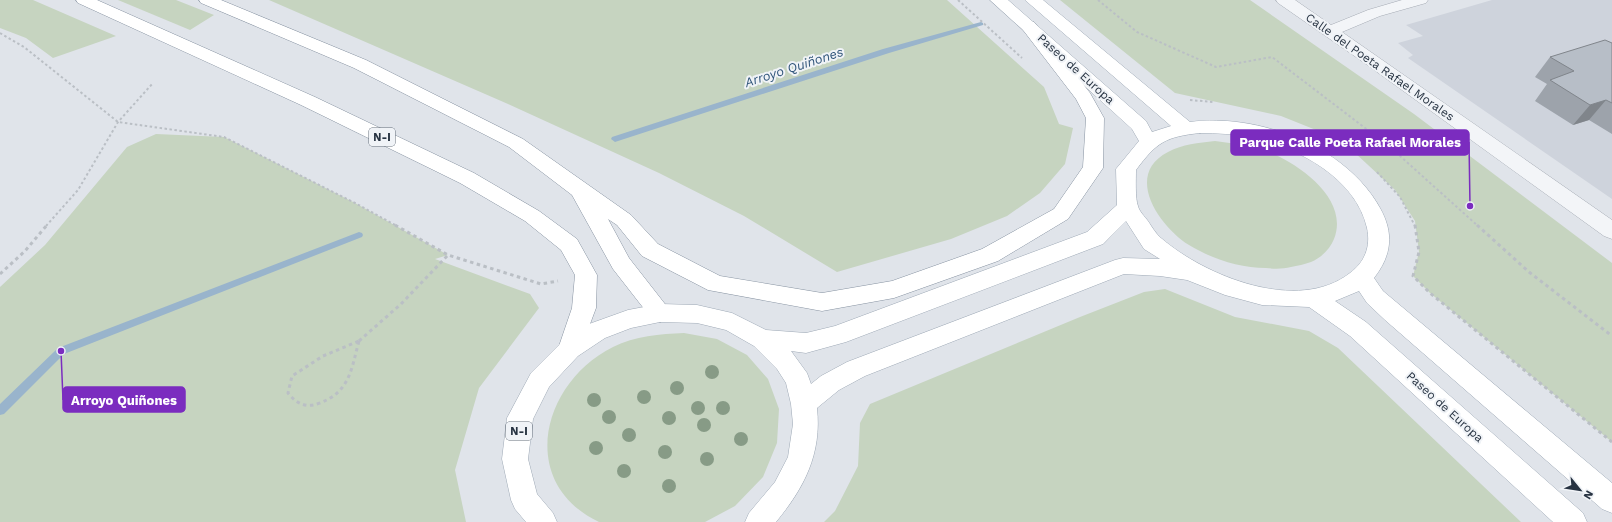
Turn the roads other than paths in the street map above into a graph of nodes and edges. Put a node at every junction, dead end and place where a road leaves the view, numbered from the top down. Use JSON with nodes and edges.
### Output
{"nodes":[{"id":1,"x":84,"y":0,"type":"edge"},
{"id":2,"x":207,"y":0,"type":"edge"},
{"id":3,"x":998,"y":0,"type":"edge"},
{"id":4,"x":1033,"y":0,"type":"edge"},
{"id":5,"x":1312,"y":0,"type":"edge"},
{"id":6,"x":1420,"y":0,"type":"edge"},
{"id":7,"x":1288,"y":3,"type":"edge"},
{"id":8,"x":1028,"y":26,"type":"junction"},
{"id":9,"x":1330,"y":31,"type":"junction"},
{"id":10,"x":1185,"y":128,"type":"junction"},
{"id":11,"x":1149,"y":142,"type":"junction"},
{"id":12,"x":577,"y":188,"type":"junction"},
{"id":13,"x":1127,"y":207,"type":"junction"},
{"id":14,"x":1612,"y":231,"type":"edge"},
{"id":15,"x":1196,"y":274,"type":"junction"},
{"id":16,"x":1362,"y":278,"type":"junction"},
{"id":17,"x":1312,"y":298,"type":"junction"},
{"id":18,"x":660,"y":313,"type":"junction"},
{"id":19,"x":762,"y":339,"type":"junction"},
{"id":20,"x":570,"y":349,"type":"junction"},
{"id":21,"x":804,"y":404,"type":"junction"},
{"id":22,"x":1612,"y":500,"type":"edge"},
{"id":23,"x":543,"y":522,"type":"edge"},
{"id":24,"x":759,"y":522,"type":"edge"},
{"id":25,"x":1573,"y":522,"type":"edge"}],
"edges":[{"from":1,"to":20,"type":"main road","number":"N-I"},
{"from":2,"to":12,"type":"main road"},
{"from":3,"to":8,"type":"main road","name":"Paseo de Europa"},
{"from":4,"to":10,"type":"main road","name":"Paseo de Europa"},
{"from":5,"to":7,"type":"street"},
{"from":6,"to":9,"type":"street"},
{"from":7,"to":9,"type":"street","name":"Calle del Poeta Rafael Morales"},
{"from":8,"to":11,"type":"main road","name":"Paseo de Europa"},
{"from":8,"to":12,"type":"main road"},
{"from":9,"to":14,"type":"street","name":"Calle del Poeta Rafael Morales"},
{"from":10,"to":11,"type":"main road"},
{"from":10,"to":16,"type":"main road"},
{"from":11,"to":13,"type":"main road"},
{"from":12,"to":18,"type":"main road"},
{"from":13,"to":15,"type":"main road"},
{"from":13,"to":19,"type":"main road"},
{"from":15,"to":17,"type":"main road"},
{"from":15,"to":21,"type":"main road"},
{"from":16,"to":17,"type":"main road"},
{"from":16,"to":22,"type":"main road"},
{"from":17,"to":25,"type":"main road","name":"Paseo de Europa"},
{"from":18,"to":19,"type":"main road","number":"N-I"},
{"from":18,"to":20,"type":"main road","number":"N-I"},
{"from":19,"to":21,"type":"main road","number":"N-I"},
{"from":20,"to":23,"type":"main road","number":"N-I"},
{"from":21,"to":24,"type":"main road","number":"N-I"}]}
